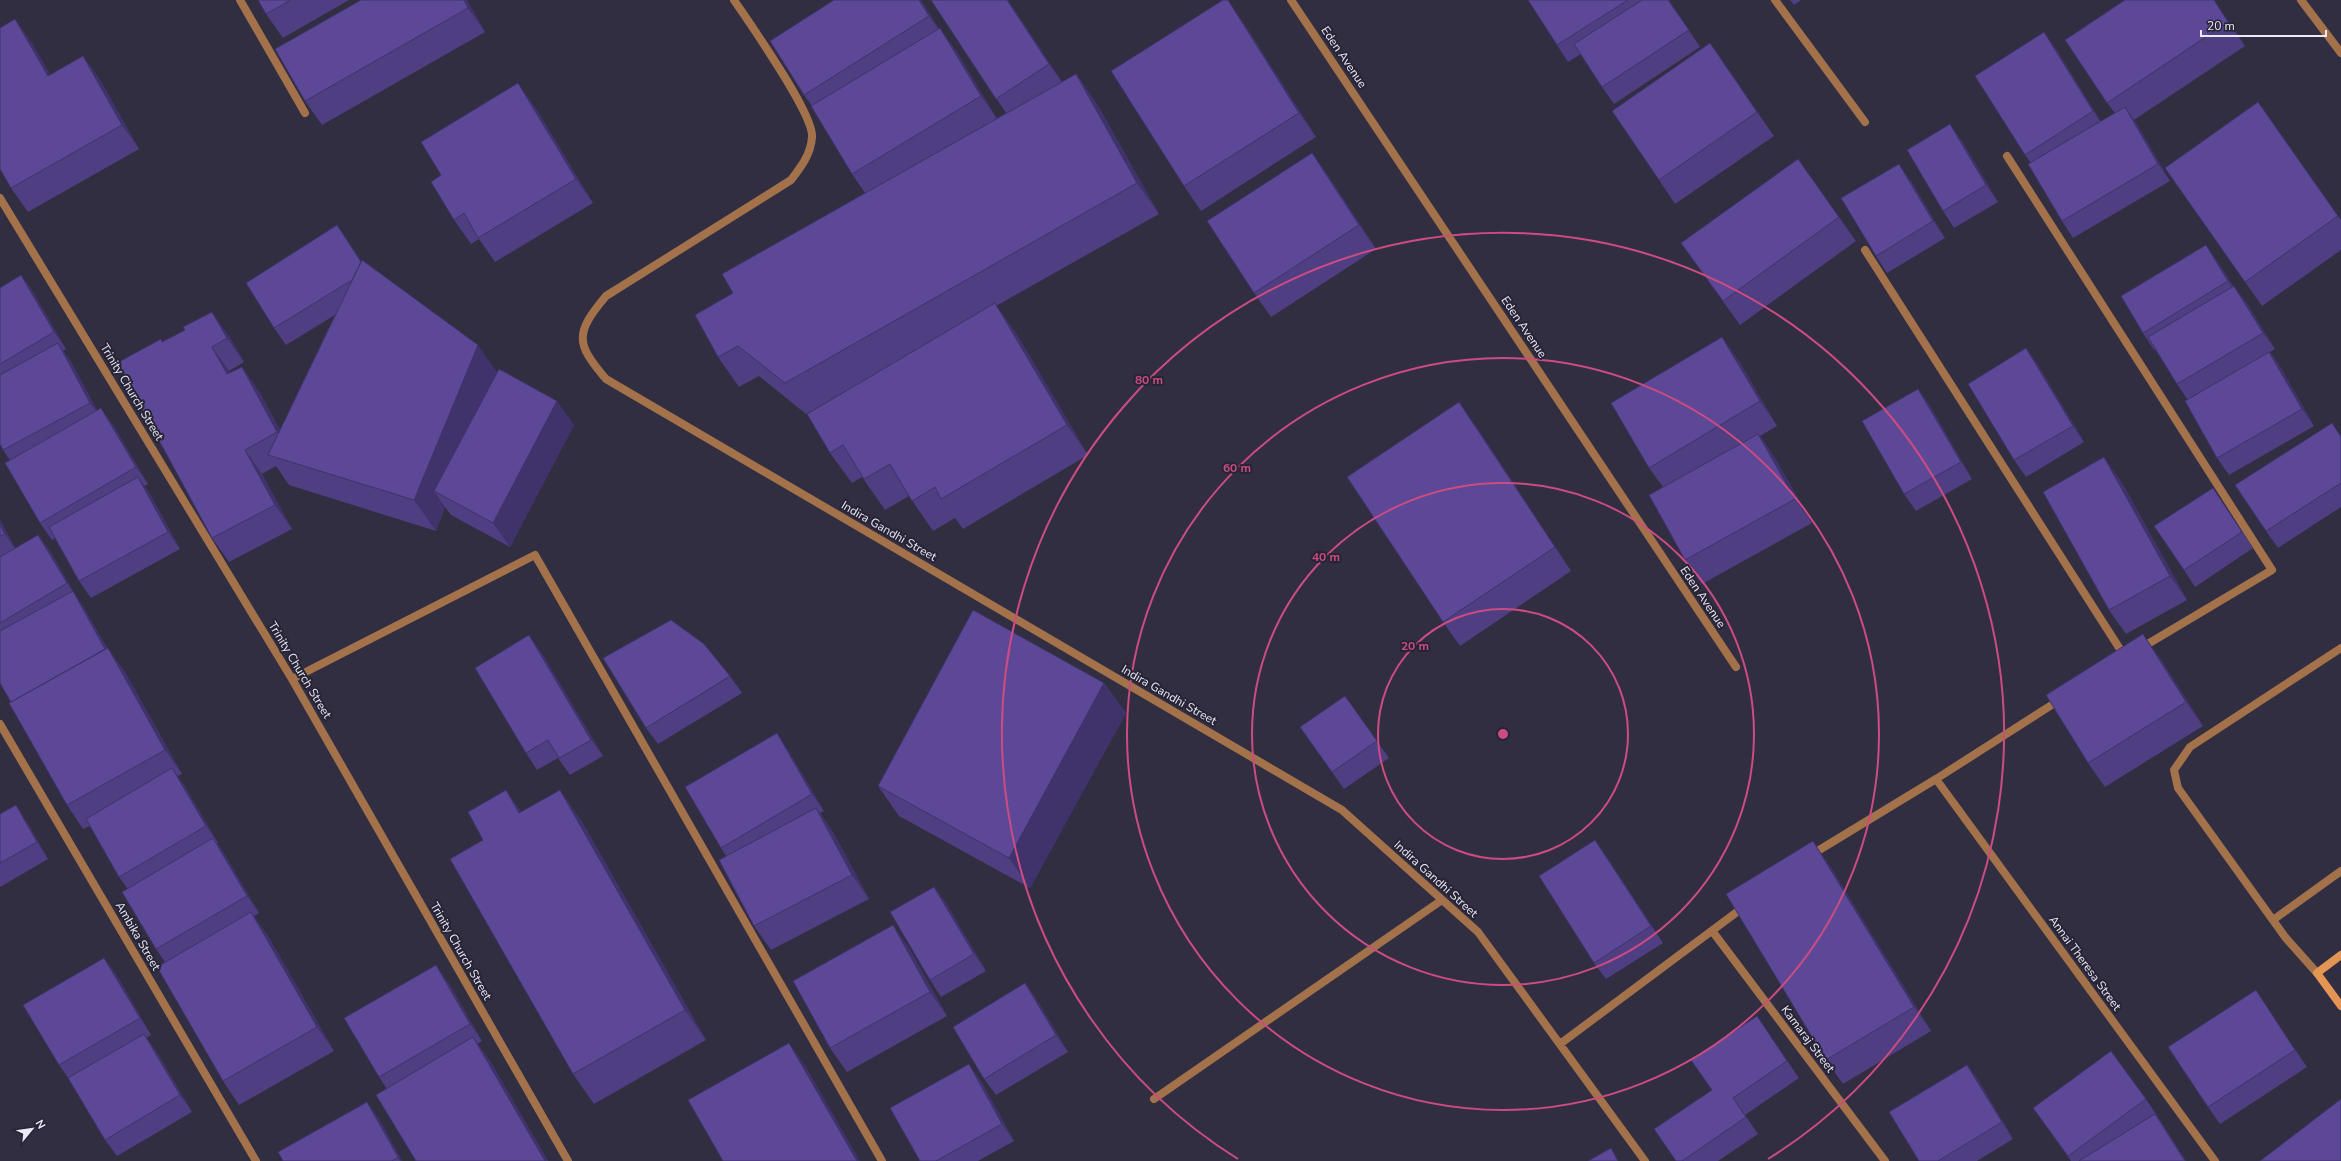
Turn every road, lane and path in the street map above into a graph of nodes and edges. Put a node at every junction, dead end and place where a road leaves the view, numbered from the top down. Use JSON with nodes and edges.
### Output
{"nodes":[{"id":1,"x":240,"y":0,"type":"edge"},
{"id":2,"x":734,"y":0,"type":"edge"},
{"id":3,"x":1292,"y":0,"type":"edge"},
{"id":4,"x":1775,"y":0,"type":"edge"},
{"id":5,"x":2301,"y":0,"type":"edge"},
{"id":6,"x":2341,"y":53,"type":"edge"},
{"id":7,"x":305,"y":113,"type":"edge"},
{"id":8,"x":1865,"y":122,"type":"dead end"},
{"id":9,"x":2007,"y":156,"type":"dead end"},
{"id":10,"x":0,"y":198,"type":"edge"},
{"id":11,"x":1865,"y":250,"type":"edge"},
{"id":12,"x":2341,"y":648,"type":"edge"},
{"id":13,"x":1736,"y":667,"type":"dead end"},
{"id":14,"x":292,"y":679,"type":"junction"},
{"id":15,"x":2069,"y":693,"type":"edge"},
{"id":16,"x":0,"y":724,"type":"edge"},
{"id":17,"x":1936,"y":779,"type":"junction"},
{"id":18,"x":1804,"y":859,"type":"edge"},
{"id":19,"x":2341,"y":870,"type":"edge"},
{"id":20,"x":1442,"y":900,"type":"junction"},
{"id":21,"x":1749,"y":903,"type":"edge"},
{"id":22,"x":2273,"y":920,"type":"junction"},
{"id":23,"x":1713,"y":932,"type":"junction"},
{"id":24,"x":2341,"y":955,"type":"edge"},
{"id":25,"x":2317,"y":973,"type":"junction"},
{"id":26,"x":2341,"y":1006,"type":"edge"},
{"id":27,"x":1560,"y":1044,"type":"junction"},
{"id":28,"x":1154,"y":1099,"type":"dead end"},
{"id":29,"x":256,"y":1161,"type":"edge"},
{"id":30,"x":568,"y":1161,"type":"edge"},
{"id":31,"x":882,"y":1161,"type":"edge"},
{"id":32,"x":1645,"y":1161,"type":"edge"},
{"id":33,"x":1885,"y":1161,"type":"edge"},
{"id":34,"x":2215,"y":1161,"type":"edge"}],
"edges":[{"from":1,"to":7,"type":"street"},
{"from":2,"to":20,"type":"street","name":"Indira Gandhi Street"},
{"from":3,"to":13,"type":"street","name":"Eden Avenue"},
{"from":4,"to":8,"type":"street"},
{"from":5,"to":6,"type":"street"},
{"from":9,"to":11,"type":"street"},
{"from":10,"to":14,"type":"street","name":"Trinity Church Street"},
{"from":12,"to":22,"type":"street"},
{"from":14,"to":30,"type":"street","name":"Trinity Church Street"},
{"from":14,"to":31,"type":"street"},
{"from":15,"to":17,"type":"street"},
{"from":16,"to":29,"type":"street","name":"Ambika Street"},
{"from":17,"to":18,"type":"street"},
{"from":17,"to":34,"type":"street","name":"Annai Theresa Street"},
{"from":19,"to":22,"type":"street"},
{"from":20,"to":27,"type":"street","name":"Indira Gandhi Street"},
{"from":20,"to":28,"type":"street"},
{"from":21,"to":23,"type":"street"},
{"from":22,"to":25,"type":"street"},
{"from":23,"to":27,"type":"street"},
{"from":23,"to":33,"type":"street","name":"Kamaraj Street"},
{"from":24,"to":25,"type":"street"},
{"from":25,"to":26,"type":"street"},
{"from":27,"to":32,"type":"street","name":"Indira Gandhi Street"}]}
